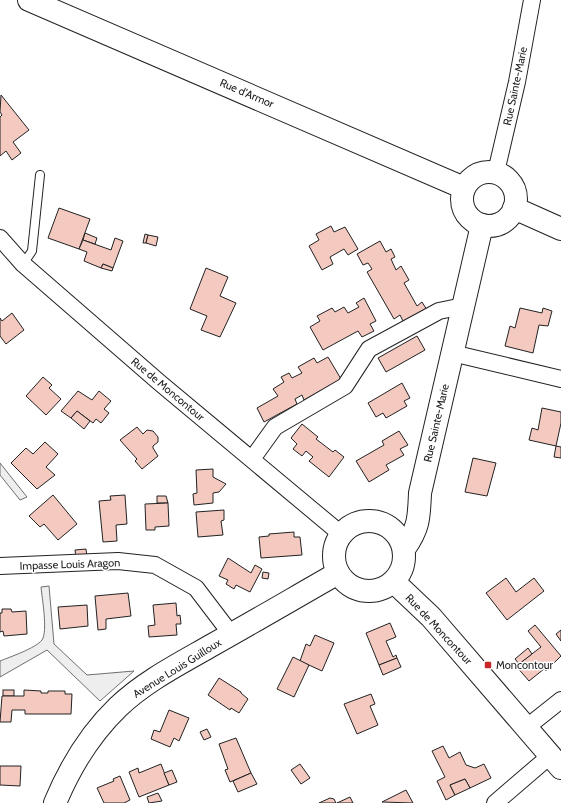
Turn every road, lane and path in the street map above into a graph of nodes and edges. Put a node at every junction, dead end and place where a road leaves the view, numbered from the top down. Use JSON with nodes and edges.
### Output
{"nodes":[{"id":1,"x":29,"y":0,"type":"edge"},
{"id":2,"x":532,"y":0,"type":"edge"},
{"id":3,"x":496,"y":172,"type":"junction"},
{"id":4,"x":40,"y":175,"type":"dead end"},
{"id":5,"x":464,"y":188,"type":"junction"},
{"id":6,"x":514,"y":208,"type":"junction"},
{"id":7,"x":482,"y":225,"type":"junction"},
{"id":8,"x":561,"y":229,"type":"edge"},
{"id":9,"x":0,"y":238,"type":"edge"},
{"id":10,"x":23,"y":264,"type":"junction"},
{"id":11,"x":463,"y":306,"type":"junction"},
{"id":12,"x":452,"y":353,"type":"junction"},
{"id":13,"x":561,"y":379,"type":"edge"},
{"id":14,"x":252,"y":459,"type":"junction"},
{"id":15,"x":420,"y":493,"type":"junction"},
{"id":16,"x":391,"y":529,"type":"junction"},
{"id":17,"x":341,"y":534,"type":"junction"},
{"id":18,"x":404,"y":549,"type":"junction"},
{"id":19,"x":0,"y":566,"type":"edge"},
{"id":20,"x":338,"y":573,"type":"junction"},
{"id":21,"x":394,"y":582,"type":"junction"},
{"id":22,"x":231,"y":634,"type":"junction"},
{"id":23,"x":561,"y":700,"type":"edge"},
{"id":24,"x":527,"y":727,"type":"junction"},
{"id":25,"x":556,"y":762,"type":"edge"},
{"id":26,"x":55,"y":803,"type":"edge"},
{"id":27,"x":495,"y":803,"type":"edge"}],
"edges":[{"from":1,"to":5,"type":"main road","name":"Rue d'Armor"},
{"from":2,"to":3,"type":"street","name":"Rue Sainte-Marie"},
{"from":3,"to":5,"type":"main road"},
{"from":3,"to":6,"type":"main road"},
{"from":4,"to":10,"type":"lane"},
{"from":5,"to":7,"type":"main road"},
{"from":6,"to":7,"type":"main road"},
{"from":6,"to":8,"type":"main road"},
{"from":7,"to":11,"type":"main road","name":"Rue Sainte-Marie"},
{"from":9,"to":10,"type":"street","name":"Rue de Moncontour"},
{"from":10,"to":14,"type":"street","name":"Rue de Moncontour"},
{"from":11,"to":12,"type":"main road","name":"Rue Sainte-Marie"},
{"from":11,"to":14,"type":"street"},
{"from":12,"to":13,"type":"street"},
{"from":12,"to":15,"type":"main road","name":"Rue Sainte-Marie"},
{"from":14,"to":17,"type":"street","name":"Rue de Moncontour"},
{"from":15,"to":16,"type":"main road","name":"Rue Sainte-Marie"},
{"from":15,"to":18,"type":"main road","name":"Rue Sainte-Marie"},
{"from":16,"to":17,"type":"main road"},
{"from":16,"to":18,"type":"main road"},
{"from":17,"to":20,"type":"main road"},
{"from":18,"to":21,"type":"main road"},
{"from":19,"to":22,"type":"street","name":"Impasse Louis Aragon"},
{"from":20,"to":21,"type":"main road"},
{"from":20,"to":22,"type":"main road","name":"Avenue Louis Guilloux"},
{"from":21,"to":24,"type":"main road","name":"Rue de Moncontour"},
{"from":22,"to":26,"type":"main road","name":"Avenue Louis Guilloux"},
{"from":23,"to":24,"type":"street"},
{"from":24,"to":25,"type":"main road","name":"Rue de Moncontour"},
{"from":25,"to":27,"type":"street"}]}
